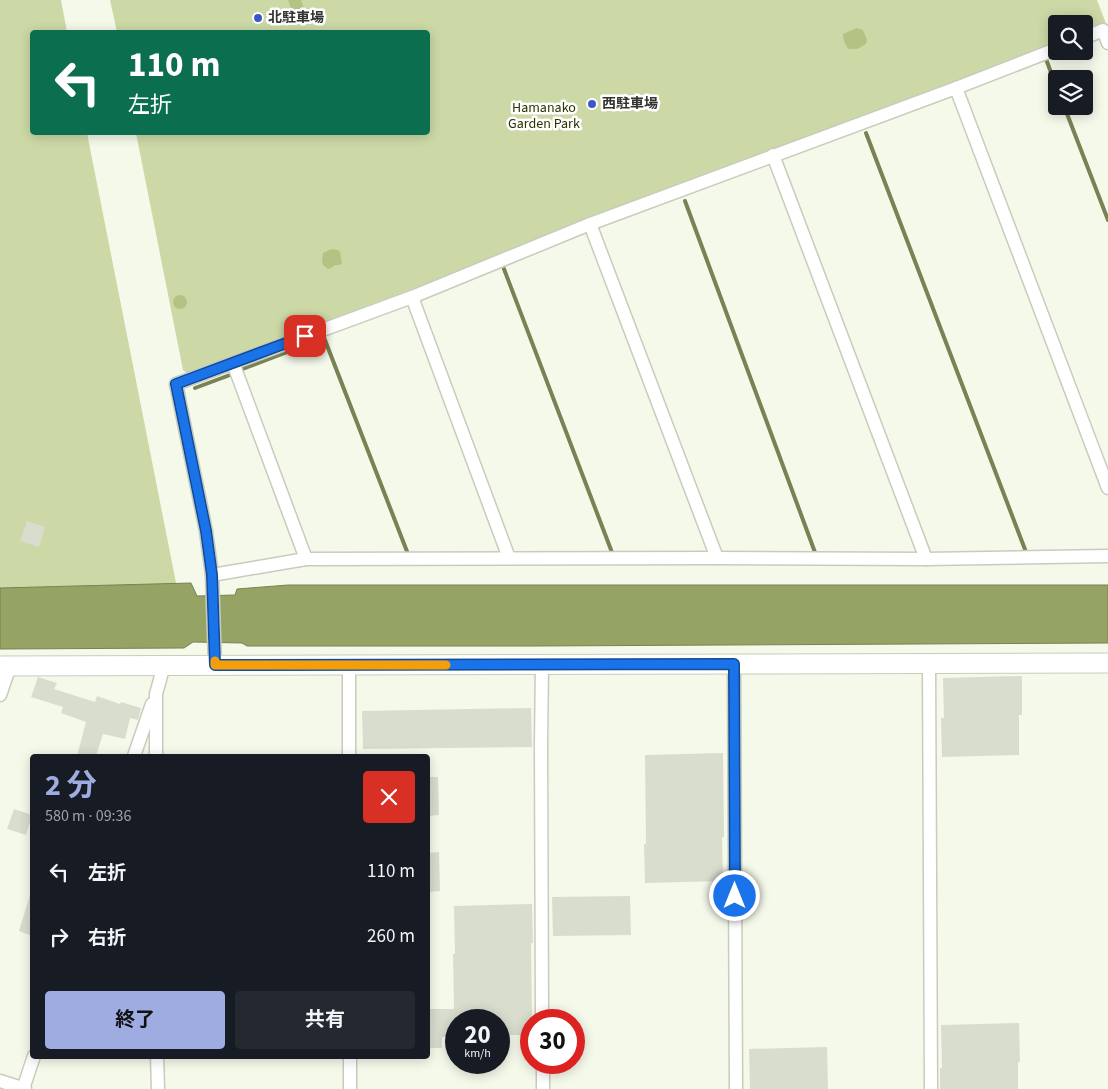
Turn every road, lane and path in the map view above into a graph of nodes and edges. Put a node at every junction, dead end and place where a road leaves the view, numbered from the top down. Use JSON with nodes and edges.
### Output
{"nodes":[{"id":1,"x":1093,"y":34,"type":"edge"},
{"id":2,"x":1108,"y":43,"type":"edge"},
{"id":3,"x":1048,"y":52,"type":"edge"},
{"id":4,"x":956,"y":88,"type":"junction"},
{"id":5,"x":773,"y":155,"type":"junction"},
{"id":6,"x":590,"y":224,"type":"junction"},
{"id":7,"x":412,"y":297,"type":"junction"},
{"id":8,"x":233,"y":363,"type":"junction"},
{"id":9,"x":1108,"y":488,"type":"edge"},
{"id":10,"x":1108,"y":556,"type":"edge"},
{"id":11,"x":509,"y":558,"type":"junction"},
{"id":12,"x":717,"y":558,"type":"junction"},
{"id":13,"x":306,"y":559,"type":"junction"},
{"id":14,"x":926,"y":559,"type":"junction"},
{"id":15,"x":212,"y":575,"type":"junction"},
{"id":16,"x":215,"y":662,"type":"junction"},
{"id":17,"x":1108,"y":663,"type":"edge"},
{"id":18,"x":542,"y":664,"type":"junction"},
{"id":19,"x":734,"y":664,"type":"junction"},
{"id":20,"x":929,"y":664,"type":"junction"},
{"id":21,"x":164,"y":665,"type":"junction"},
{"id":22,"x":349,"y":665,"type":"junction"},
{"id":23,"x":5,"y":666,"type":"edge"},
{"id":24,"x":156,"y":694,"type":"junction"},
{"id":25,"x":0,"y":695,"type":"edge"},
{"id":26,"x":135,"y":754,"type":"edge"},
{"id":27,"x":156,"y":754,"type":"edge"},
{"id":28,"x":349,"y":754,"type":"edge"},
{"id":29,"x":542,"y":1009,"type":"edge"},
{"id":30,"x":33,"y":1059,"type":"edge"},
{"id":31,"x":157,"y":1059,"type":"edge"},
{"id":32,"x":350,"y":1059,"type":"edge"},
{"id":33,"x":543,"y":1074,"type":"edge"},
{"id":34,"x":0,"y":1081,"type":"edge"},
{"id":35,"x":24,"y":1089,"type":"edge"},
{"id":36,"x":158,"y":1089,"type":"edge"},
{"id":37,"x":350,"y":1089,"type":"edge"},
{"id":38,"x":543,"y":1089,"type":"edge"},
{"id":39,"x":736,"y":1089,"type":"edge"},
{"id":40,"x":931,"y":1089,"type":"edge"}],
"edges":[{"from":1,"to":2,"type":"street"},
{"from":3,"to":4,"type":"street"},
{"from":4,"to":5,"type":"street"},
{"from":4,"to":9,"type":"street"},
{"from":5,"to":6,"type":"street"},
{"from":5,"to":14,"type":"street"},
{"from":6,"to":7,"type":"street"},
{"from":6,"to":12,"type":"street"},
{"from":7,"to":8,"type":"street"},
{"from":7,"to":11,"type":"street"},
{"from":8,"to":13,"type":"street"},
{"from":8,"to":15,"type":"street"},
{"from":10,"to":14,"type":"street"},
{"from":11,"to":12,"type":"street"},
{"from":11,"to":13,"type":"street"},
{"from":12,"to":14,"type":"street"},
{"from":13,"to":15,"type":"street"},
{"from":15,"to":16,"type":"street"},
{"from":16,"to":21,"type":"street"},
{"from":16,"to":22,"type":"street"},
{"from":17,"to":20,"type":"street"},
{"from":18,"to":19,"type":"street"},
{"from":18,"to":22,"type":"street"},
{"from":18,"to":29,"type":"street"},
{"from":19,"to":20,"type":"street"},
{"from":19,"to":39,"type":"street"},
{"from":20,"to":40,"type":"street"},
{"from":21,"to":23,"type":"street"},
{"from":21,"to":24,"type":"street"},
{"from":22,"to":28,"type":"street"},
{"from":23,"to":25,"type":"street"},
{"from":24,"to":26,"type":"street"},
{"from":24,"to":27,"type":"street"},
{"from":30,"to":35,"type":"street"},
{"from":31,"to":36,"type":"street"},
{"from":32,"to":37,"type":"street"},
{"from":33,"to":38,"type":"street"},
{"from":34,"to":35,"type":"street"}]}
